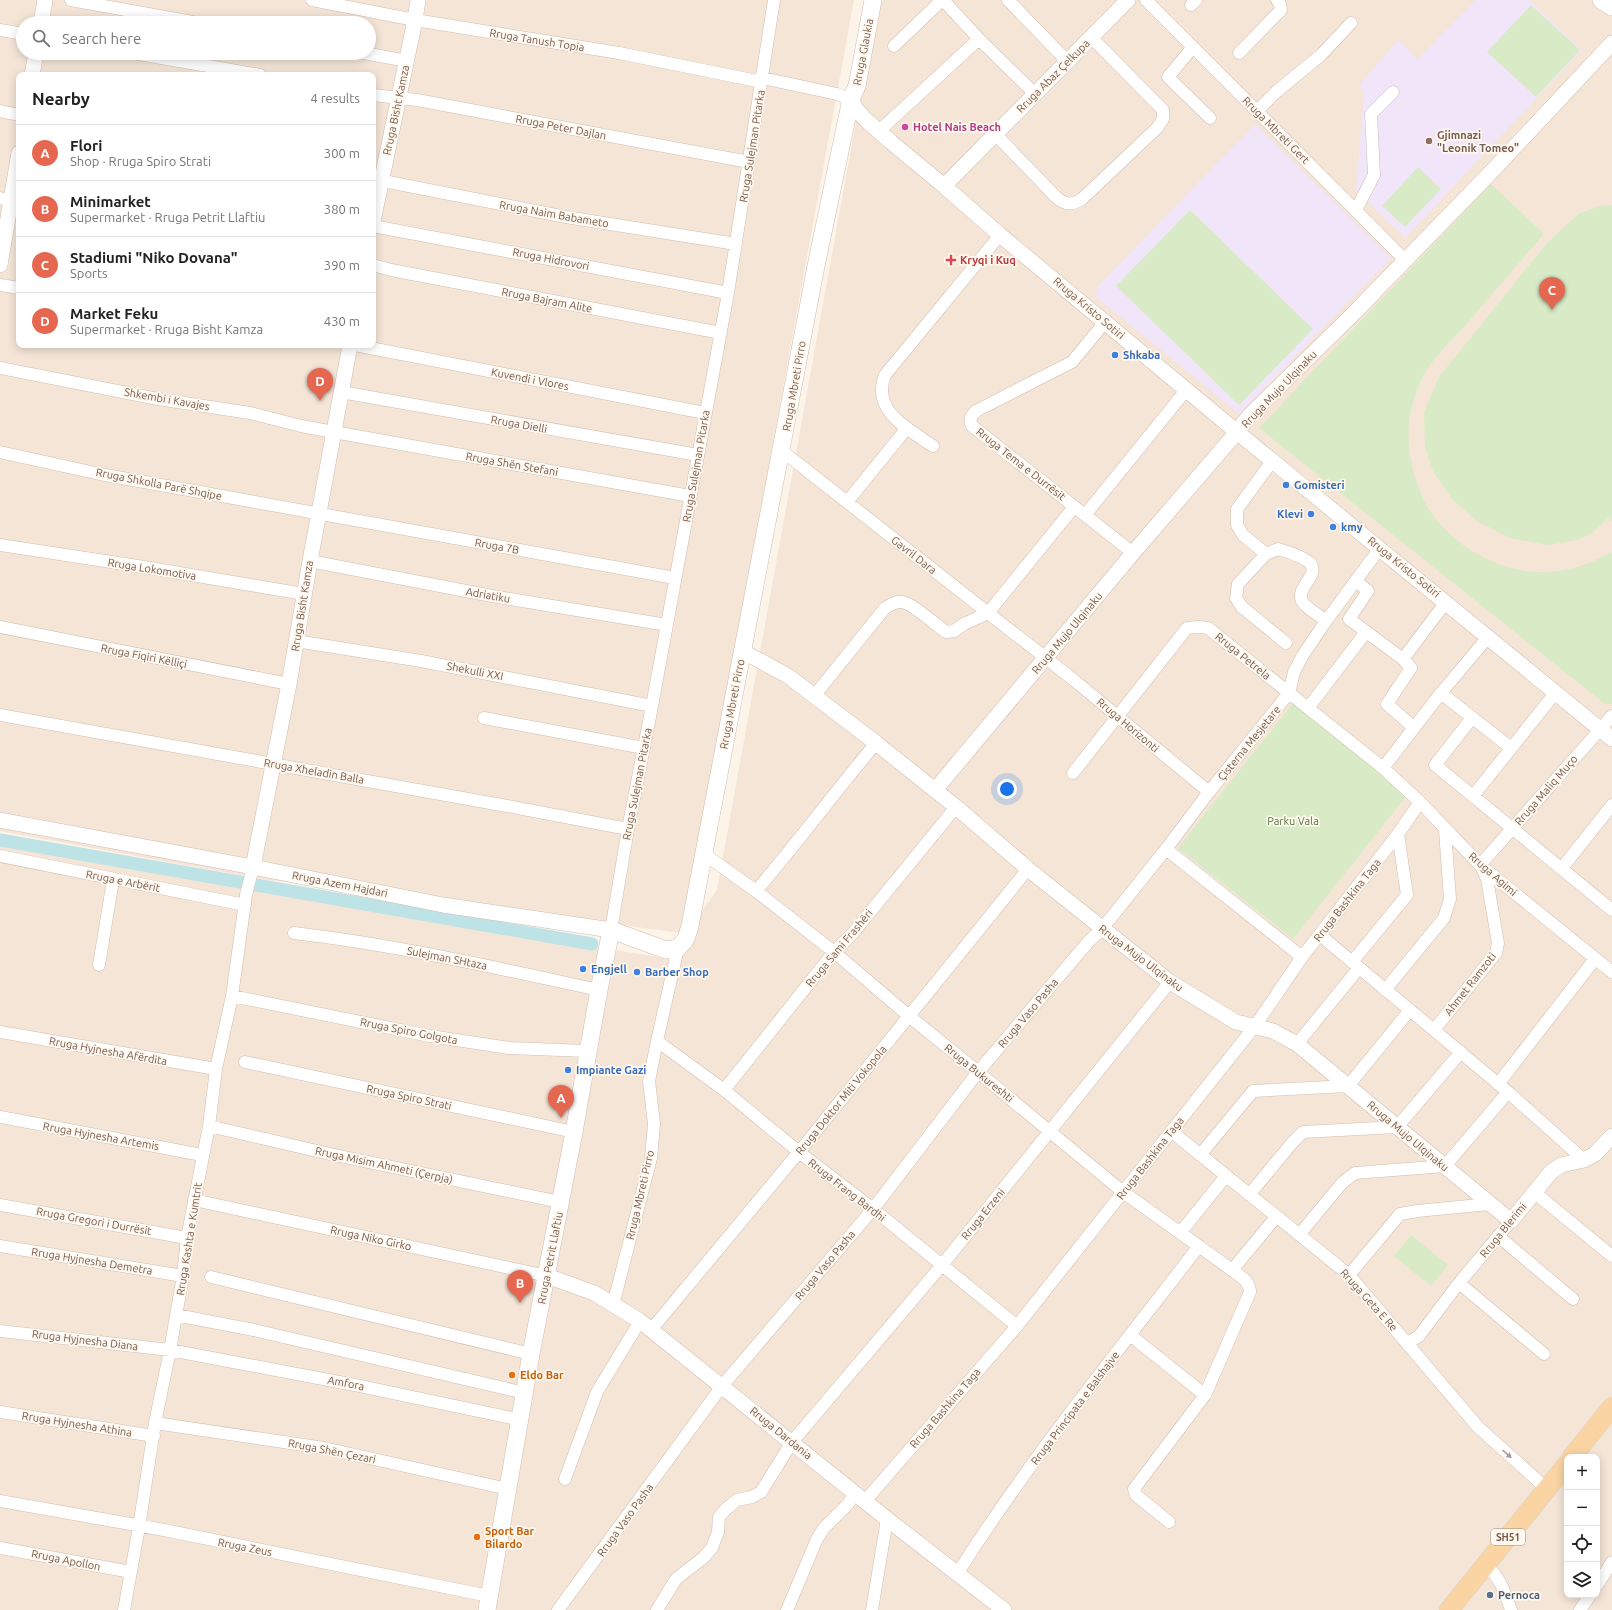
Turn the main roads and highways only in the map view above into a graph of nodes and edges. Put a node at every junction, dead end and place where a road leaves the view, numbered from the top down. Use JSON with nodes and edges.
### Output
{"nodes":[{"id":1,"x":861,"y":0,"type":"edge"},
{"id":2,"x":873,"y":0,"type":"edge"},
{"id":3,"x":1601,"y":0,"type":"edge"},
{"id":4,"x":1612,"y":8,"type":"edge"},
{"id":5,"x":851,"y":99,"type":"junction"},
{"id":6,"x":612,"y":930,"type":"joint"},
{"id":7,"x":678,"y":948,"type":"joint"},
{"id":8,"x":1612,"y":1407,"type":"edge"},
{"id":9,"x":1574,"y":1454,"type":"edge"},
{"id":10,"x":1564,"y":1468,"type":"edge"},
{"id":11,"x":488,"y":1603,"type":"edge"},
{"id":12,"x":1449,"y":1610,"type":"edge"}],
"edges":[{"from":1,"to":5,"type":"main road","name":"Rruga Glaukia"},
{"from":2,"to":5,"type":"main road","name":"Rruga Glaukia"},
{"from":3,"to":4,"type":"main road"},
{"from":5,"to":7,"type":"main road","name":"Rruga Mbreti Pirro"},
{"from":6,"to":7,"type":"main road","name":"Rruga Azem Hajdari"},
{"from":6,"to":11,"type":"main road","name":"Rruga Petrit Llaftiu"},
{"from":8,"to":9,"type":"main road"},
{"from":10,"to":12,"type":"main road","number":"SH51"}]}
